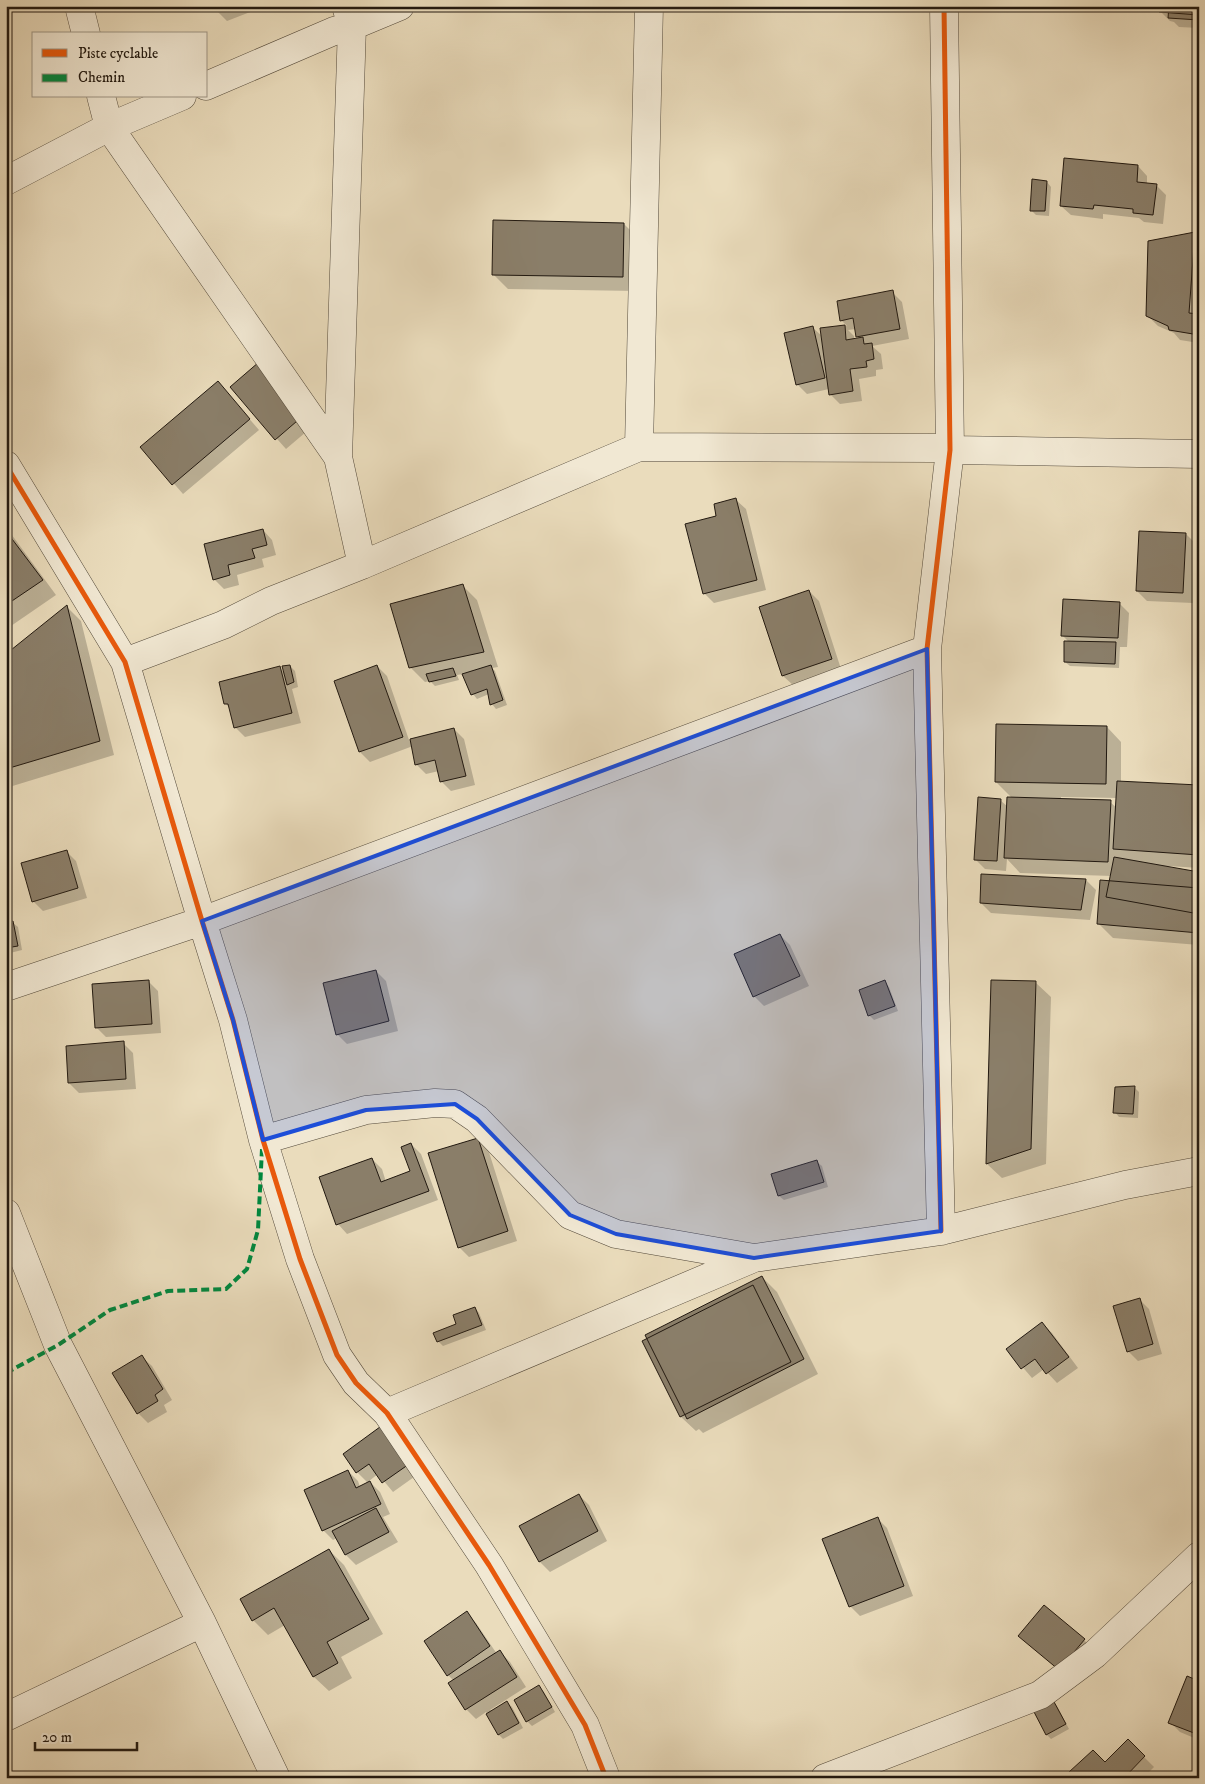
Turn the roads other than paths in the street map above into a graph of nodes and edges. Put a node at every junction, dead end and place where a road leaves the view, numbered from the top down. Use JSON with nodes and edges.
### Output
{"nodes":[{"id":1,"x":79,"y":6,"type":"edge"},
{"id":2,"x":400,"y":6,"type":"edge"},
{"id":3,"x":649,"y":6,"type":"edge"},
{"id":4,"x":944,"y":6,"type":"edge"},
{"id":5,"x":349,"y":16,"type":"edge"},
{"id":6,"x":86,"y":32,"type":"edge"},
{"id":7,"x":208,"y":85,"type":"edge"},
{"id":8,"x":102,"y":98,"type":"edge"},
{"id":9,"x":177,"y":98,"type":"edge"},
{"id":10,"x":109,"y":127,"type":"junction"},
{"id":11,"x":6,"y":181,"type":"edge"},
{"id":12,"x":638,"y":447,"type":"junction"},
{"id":13,"x":950,"y":450,"type":"junction"},
{"id":14,"x":1199,"y":454,"type":"edge"},
{"id":15,"x":338,"y":457,"type":"junction"},
{"id":16,"x":6,"y":465,"type":"edge"},
{"id":17,"x":362,"y":565,"type":"junction"},
{"id":18,"x":927,"y":649,"type":"junction"},
{"id":19,"x":125,"y":662,"type":"junction"},
{"id":20,"x":202,"y":921,"type":"junction"},
{"id":21,"x":6,"y":987,"type":"edge"},
{"id":22,"x":263,"y":1140,"type":"junction"},
{"id":23,"x":1199,"y":1171,"type":"edge"},
{"id":24,"x":6,"y":1213,"type":"edge"},
{"id":25,"x":941,"y":1231,"type":"junction"},
{"id":26,"x":754,"y":1258,"type":"junction"},
{"id":27,"x":387,"y":1413,"type":"junction"},
{"id":28,"x":1199,"y":1556,"type":"edge"},
{"id":29,"x":202,"y":1623,"type":"junction"},
{"id":30,"x":6,"y":1717,"type":"edge"},
{"id":31,"x":276,"y":1778,"type":"edge"},
{"id":32,"x":606,"y":1778,"type":"edge"},
{"id":33,"x":825,"y":1778,"type":"edge"}],
"edges":[{"from":1,"to":6,"type":"street"},
{"from":2,"to":5,"type":"street"},
{"from":3,"to":12,"type":"street"},
{"from":4,"to":13,"type":"street"},
{"from":5,"to":7,"type":"street"},
{"from":5,"to":15,"type":"street"},
{"from":8,"to":10,"type":"street"},
{"from":9,"to":10,"type":"street"},
{"from":10,"to":11,"type":"street"},
{"from":10,"to":15,"type":"street"},
{"from":12,"to":13,"type":"street"},
{"from":12,"to":17,"type":"street"},
{"from":13,"to":14,"type":"street"},
{"from":13,"to":18,"type":"street"},
{"from":15,"to":17,"type":"street"},
{"from":16,"to":19,"type":"street"},
{"from":17,"to":19,"type":"street"},
{"from":18,"to":20,"type":"street"},
{"from":18,"to":25,"type":"street"},
{"from":19,"to":20,"type":"street"},
{"from":20,"to":21,"type":"street"},
{"from":20,"to":22,"type":"street"},
{"from":22,"to":26,"type":"street"},
{"from":22,"to":27,"type":"street"},
{"from":23,"to":25,"type":"street"},
{"from":24,"to":29,"type":"street"},
{"from":25,"to":26,"type":"street"},
{"from":26,"to":27,"type":"street"},
{"from":27,"to":32,"type":"street"},
{"from":28,"to":33,"type":"street"},
{"from":29,"to":30,"type":"street"},
{"from":29,"to":31,"type":"street"}]}
